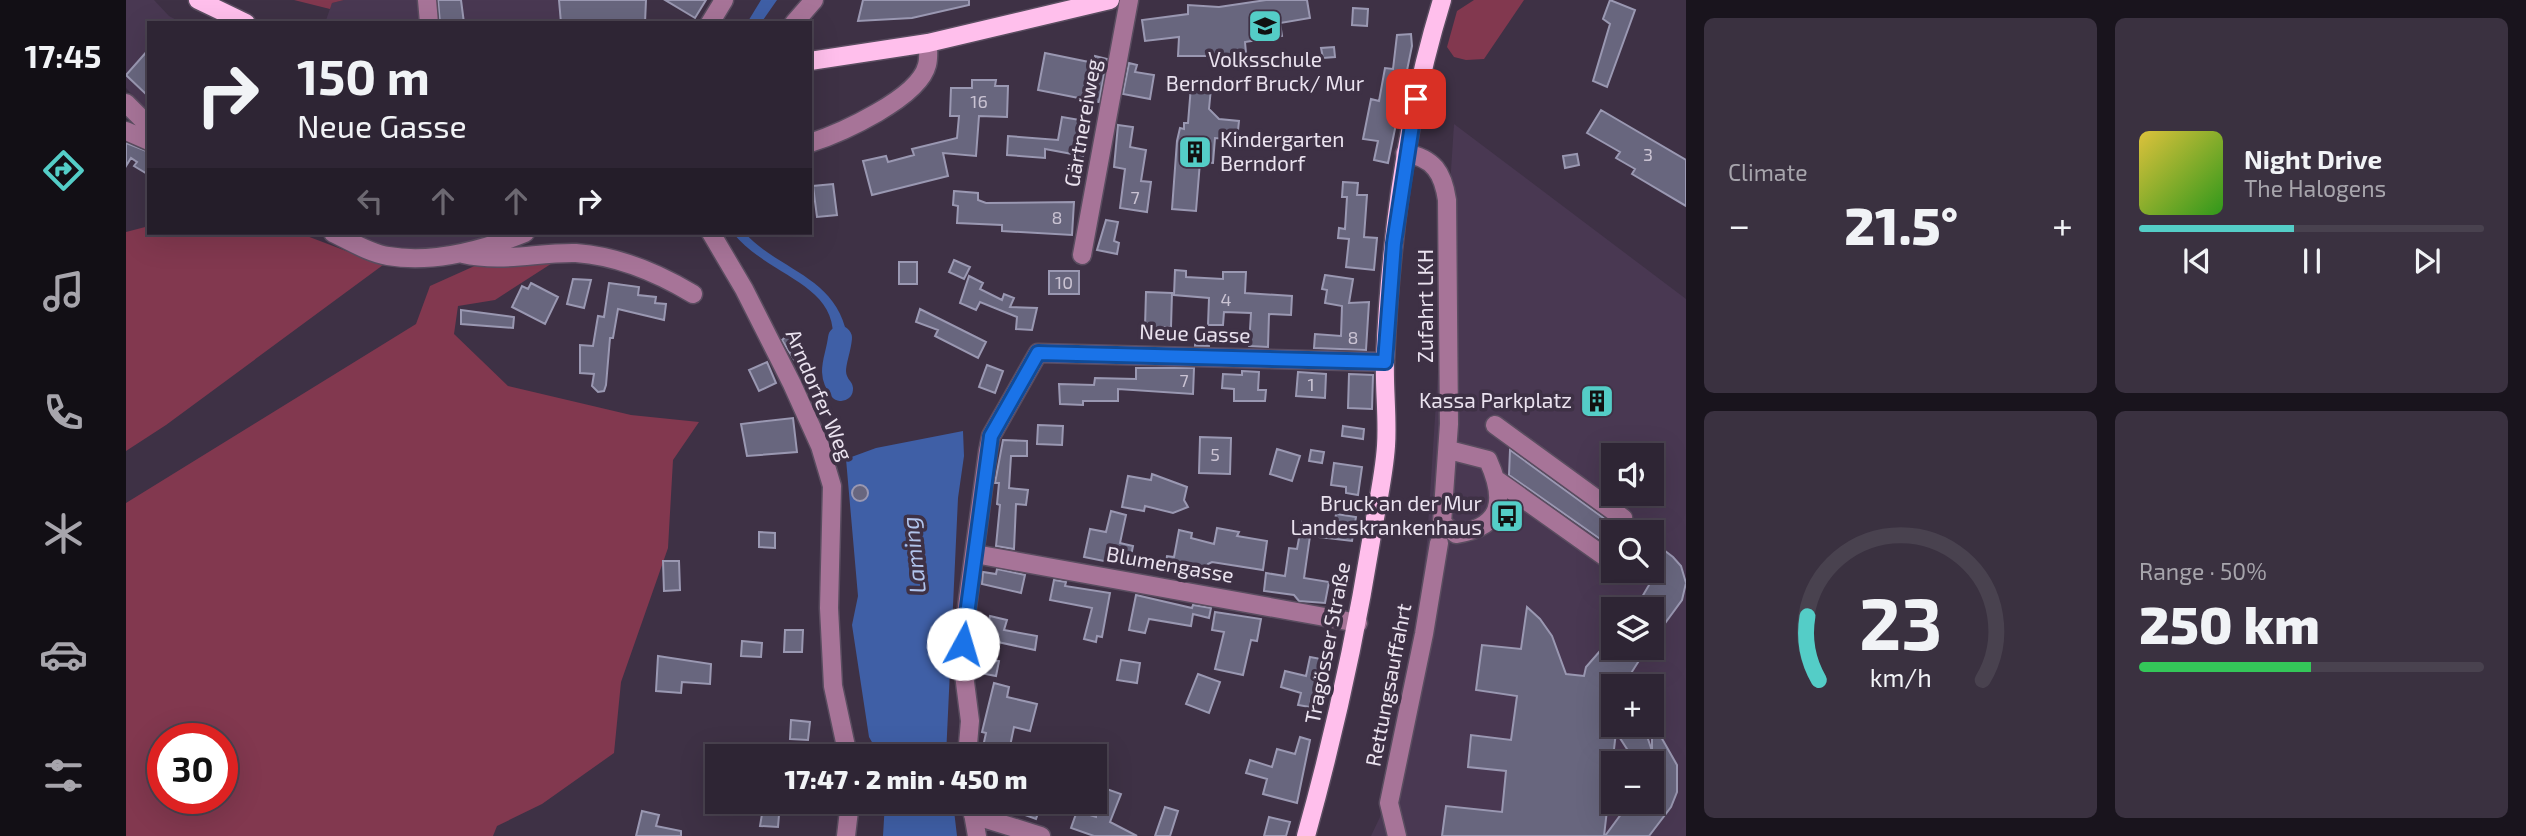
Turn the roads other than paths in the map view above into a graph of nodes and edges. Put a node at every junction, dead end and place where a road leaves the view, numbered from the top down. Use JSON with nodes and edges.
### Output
{"nodes":[{"id":1,"x":198,"y":0,"type":"edge"},
{"id":2,"x":427,"y":0,"type":"edge"},
{"id":3,"x":723,"y":0,"type":"edge"},
{"id":4,"x":814,"y":0,"type":"edge"},
{"id":5,"x":1110,"y":0,"type":"edge"},
{"id":6,"x":1129,"y":0,"type":"edge"},
{"id":7,"x":1442,"y":0,"type":"edge"},
{"id":8,"x":242,"y":21,"type":"edge"},
{"id":9,"x":429,"y":21,"type":"edge"},
{"id":10,"x":711,"y":21,"type":"edge"},
{"id":11,"x":796,"y":21,"type":"edge"},
{"id":12,"x":928,"y":43,"type":"junction"},
{"id":13,"x":812,"y":61,"type":"edge"},
{"id":14,"x":126,"y":103,"type":"edge"},
{"id":15,"x":147,"y":124,"type":"edge"},
{"id":16,"x":126,"y":131,"type":"edge"},
{"id":17,"x":147,"y":140,"type":"edge"},
{"id":18,"x":812,"y":142,"type":"edge"},
{"id":19,"x":1405,"y":153,"type":"junction"},
{"id":20,"x":338,"y":235,"type":"edge"},
{"id":21,"x":518,"y":235,"type":"edge"},
{"id":22,"x":712,"y":235,"type":"edge"},
{"id":23,"x":463,"y":254,"type":"junction"},
{"id":24,"x":1082,"y":255,"type":"dead end"},
{"id":25,"x":693,"y":294,"type":"dead end"},
{"id":26,"x":1385,"y":362,"type":"junction"},
{"id":27,"x":1495,"y":425,"type":"dead end"},
{"id":28,"x":1449,"y":450,"type":"junction"},
{"id":29,"x":1497,"y":480,"type":"junction"},
{"id":30,"x":1622,"y":520,"type":"edge"},
{"id":31,"x":1439,"y":543,"type":"dead end"},
{"id":32,"x":975,"y":554,"type":"junction"},
{"id":33,"x":1601,"y":554,"type":"edge"},
{"id":34,"x":1358,"y":623,"type":"junction"},
{"id":35,"x":845,"y":744,"type":"edge"},
{"id":36,"x":968,"y":744,"type":"edge"},
{"id":37,"x":849,"y":814,"type":"edge"},
{"id":38,"x":973,"y":814,"type":"edge"},
{"id":39,"x":987,"y":814,"type":"edge"},
{"id":40,"x":846,"y":836,"type":"edge"},
{"id":41,"x":977,"y":836,"type":"edge"},
{"id":42,"x":1041,"y":836,"type":"edge"},
{"id":43,"x":1306,"y":836,"type":"edge"},
{"id":44,"x":1397,"y":836,"type":"edge"}],
"edges":[{"from":1,"to":8,"type":"main road"},
{"from":2,"to":9,"type":"street"},
{"from":3,"to":10,"type":"street"},
{"from":4,"to":11,"type":"street"},
{"from":5,"to":12,"type":"main road"},
{"from":6,"to":24,"type":"street","name":"Gärtnereiweg"},
{"from":7,"to":19,"type":"main road","name":"Tragösser Straße"},
{"from":12,"to":13,"type":"main road"},
{"from":12,"to":18,"type":"street"},
{"from":14,"to":15,"type":"street"},
{"from":16,"to":17,"type":"street"},
{"from":19,"to":26,"type":"main road","name":"Tragösser Straße"},
{"from":19,"to":28,"type":"street","name":"Zufahrt LKH"},
{"from":20,"to":23,"type":"street"},
{"from":21,"to":23,"type":"street"},
{"from":22,"to":35,"type":"street","name":"Arndorfer Weg"},
{"from":23,"to":25,"type":"street"},
{"from":26,"to":32,"type":"street","name":"Neue Gasse"},
{"from":26,"to":34,"type":"main road","name":"Tragösser Straße"},
{"from":27,"to":30,"type":"street"},
{"from":28,"to":29,"type":"street"},
{"from":28,"to":29,"type":"street","name":"Zufahrt LKH"},
{"from":29,"to":33,"type":"street"},
{"from":31,"to":44,"type":"street","name":"Rettungsauffahrt"},
{"from":32,"to":34,"type":"street","name":"Blumengasse"},
{"from":32,"to":36,"type":"street"},
{"from":34,"to":43,"type":"main road","name":"Tragösser Straße"},
{"from":37,"to":40,"type":"street"},
{"from":38,"to":41,"type":"street"},
{"from":39,"to":42,"type":"street"}]}
